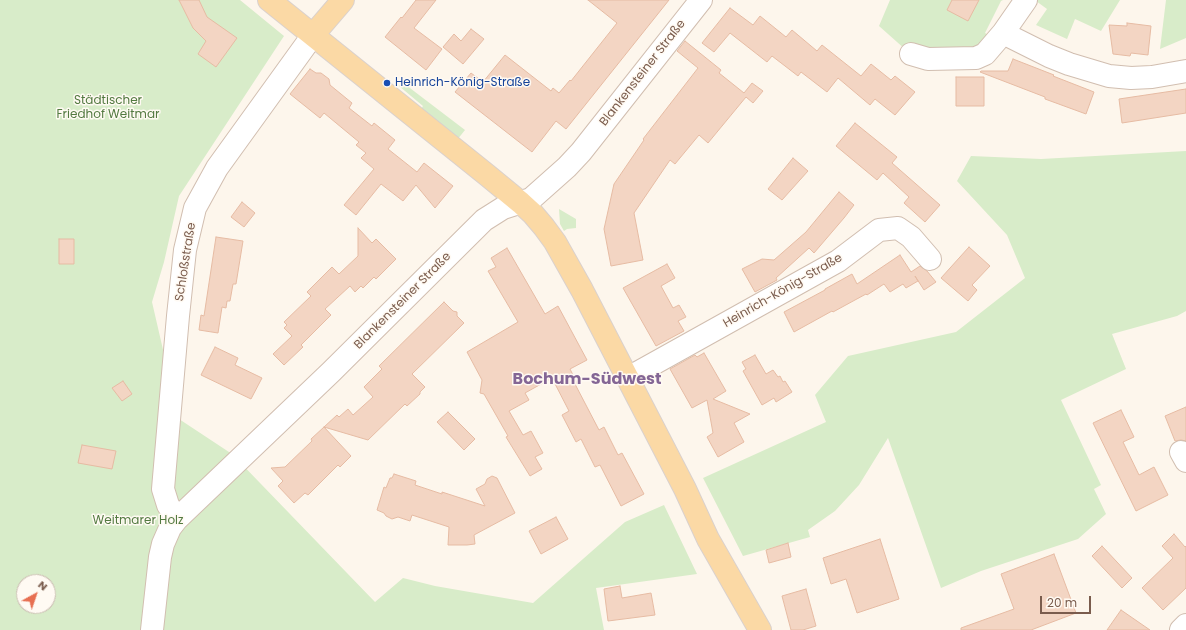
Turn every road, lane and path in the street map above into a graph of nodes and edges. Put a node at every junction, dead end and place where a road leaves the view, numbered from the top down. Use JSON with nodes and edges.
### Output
{"nodes":[{"id":1,"x":269,"y":0,"type":"edge"},
{"id":2,"x":343,"y":0,"type":"edge"},
{"id":3,"x":701,"y":0,"type":"edge"},
{"id":4,"x":1026,"y":0,"type":"edge"},
{"id":5,"x":1003,"y":33,"type":"junction"},
{"id":6,"x":313,"y":35,"type":"junction"},
{"id":7,"x":911,"y":54,"type":"dead end"},
{"id":8,"x":1186,"y":71,"type":"edge"},
{"id":9,"x":521,"y":203,"type":"junction"},
{"id":10,"x":930,"y":258,"type":"dead end"},
{"id":11,"x":628,"y":378,"type":"junction"},
{"id":12,"x":177,"y":519,"type":"junction"},
{"id":13,"x":1186,"y":625,"type":"edge"},
{"id":14,"x":152,"y":630,"type":"edge"},
{"id":15,"x":760,"y":630,"type":"edge"},
{"id":16,"x":1181,"y":630,"type":"edge"}],
"edges":[{"from":1,"to":6,"type":"main road"},
{"from":2,"to":6,"type":"main road","name":"Schloßstraße"},
{"from":3,"to":9,"type":"street","name":"Blankensteiner Straße"},
{"from":4,"to":5,"type":"street"},
{"from":5,"to":7,"type":"street"},
{"from":5,"to":8,"type":"street"},
{"from":6,"to":9,"type":"main road"},
{"from":6,"to":12,"type":"street","name":"Schloßstraße"},
{"from":9,"to":11,"type":"main road"},
{"from":9,"to":12,"type":"street","name":"Blankensteiner Straße"},
{"from":10,"to":11,"type":"street","name":"Heinrich-König-Straße"},
{"from":11,"to":15,"type":"main road"},
{"from":12,"to":14,"type":"street","name":"Blankensteiner Straße"},
{"from":13,"to":16,"type":"street"}]}
